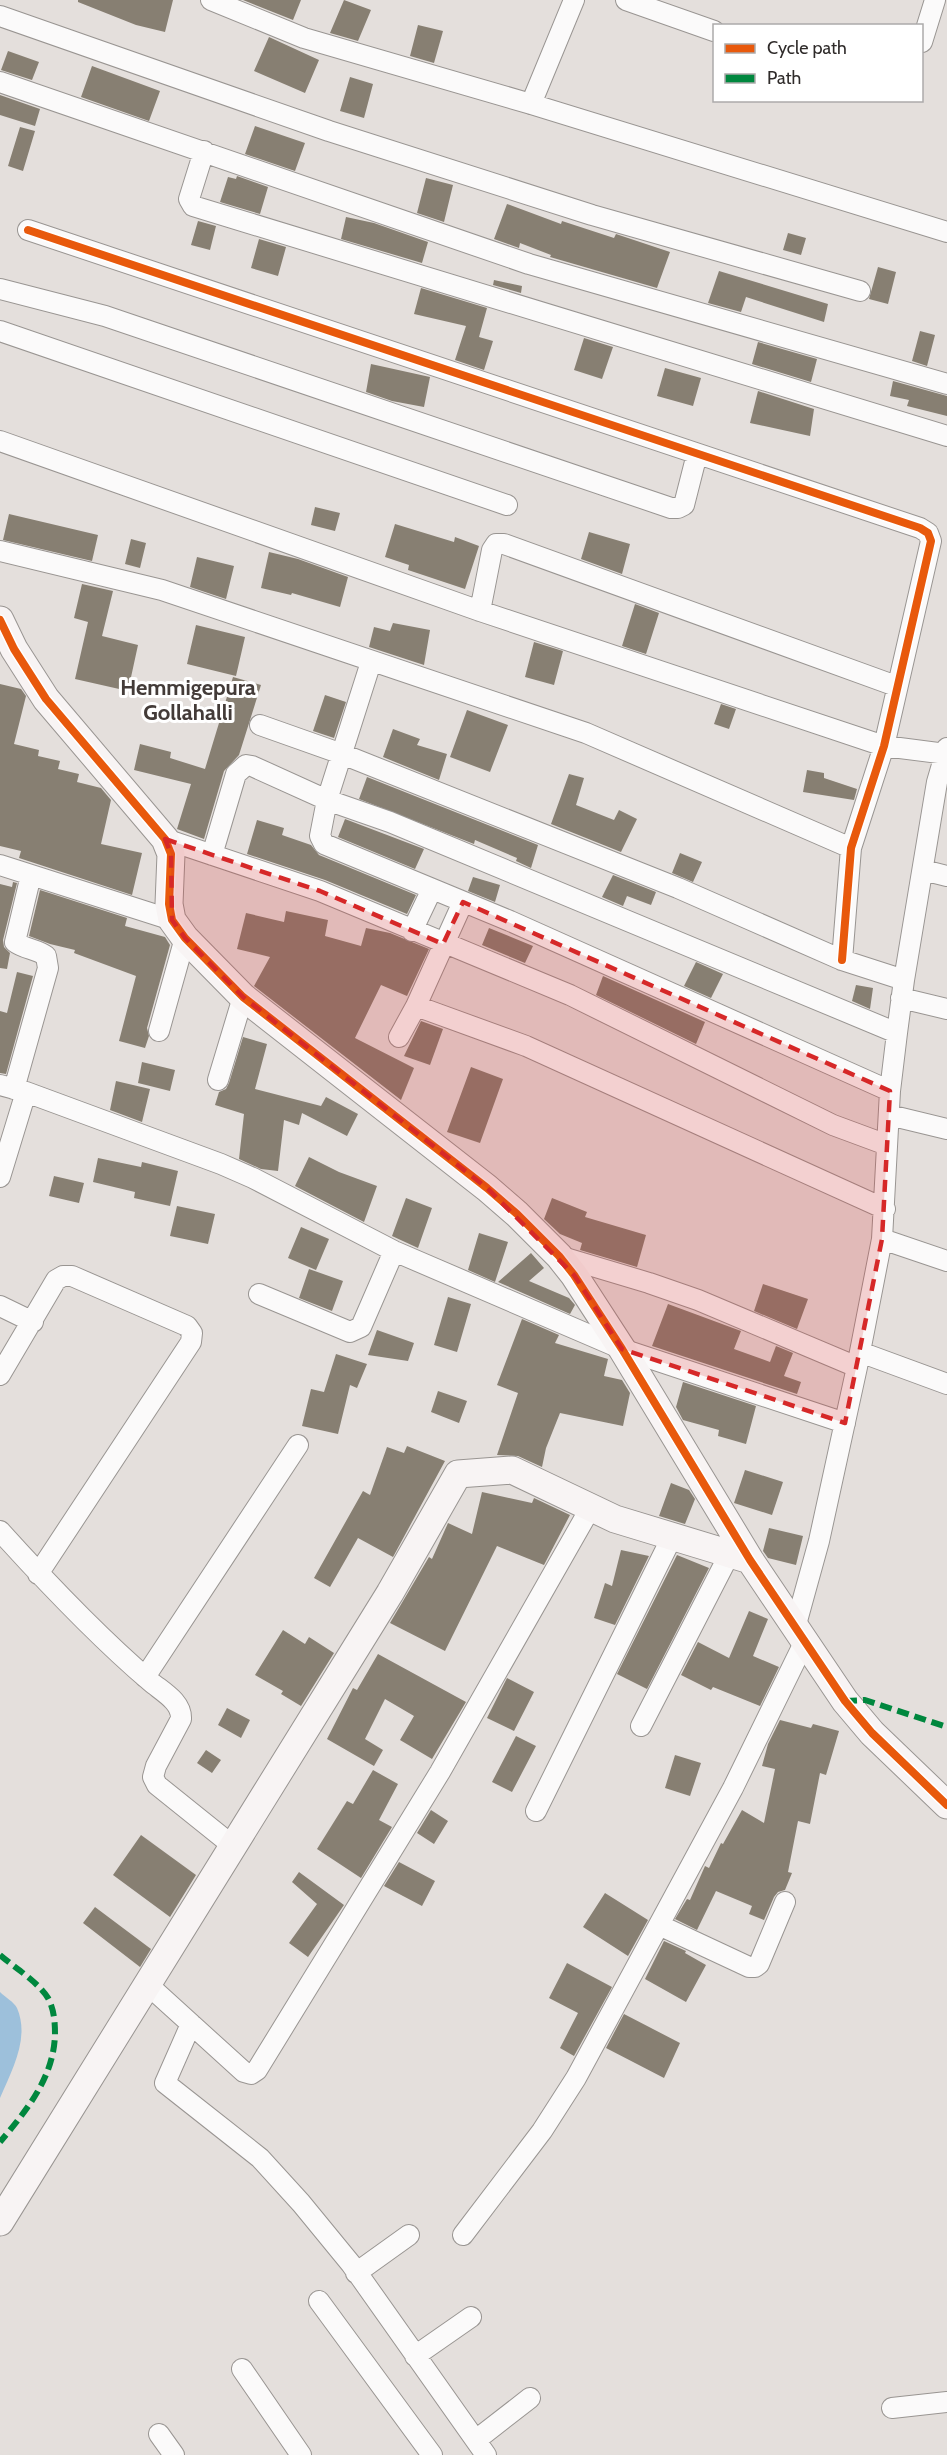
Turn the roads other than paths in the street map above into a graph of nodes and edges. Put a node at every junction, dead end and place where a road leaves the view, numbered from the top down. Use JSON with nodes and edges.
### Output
{"nodes":[{"id":1,"x":211,"y":0,"type":"edge"},
{"id":2,"x":574,"y":0,"type":"edge"},
{"id":3,"x":626,"y":0,"type":"edge"},
{"id":4,"x":935,"y":0,"type":"edge"},
{"id":5,"x":0,"y":16,"type":"edge"},
{"id":6,"x":713,"y":31,"type":"edge"},
{"id":7,"x":923,"y":36,"type":"edge"},
{"id":8,"x":0,"y":82,"type":"edge"},
{"id":9,"x":531,"y":104,"type":"junction"},
{"id":10,"x":204,"y":151,"type":"junction"},
{"id":11,"x":28,"y":230,"type":"dead end"},
{"id":12,"x":947,"y":232,"type":"edge"},
{"id":13,"x":0,"y":288,"type":"edge"},
{"id":14,"x":860,"y":291,"type":"dead end"},
{"id":15,"x":0,"y":331,"type":"edge"},
{"id":16,"x":947,"y":384,"type":"edge"},
{"id":17,"x":947,"y":436,"type":"edge"},
{"id":18,"x":0,"y":441,"type":"edge"},
{"id":19,"x":697,"y":454,"type":"junction"},
{"id":20,"x":507,"y":505,"type":"dead end"},
{"id":21,"x":0,"y":551,"type":"edge"},
{"id":22,"x":480,"y":611,"type":"junction"},
{"id":23,"x":0,"y":620,"type":"edge"},
{"id":24,"x":371,"y":662,"type":"junction"},
{"id":25,"x":896,"y":686,"type":"junction"},
{"id":26,"x":260,"y":724,"type":"dead end"},
{"id":27,"x":884,"y":746,"type":"junction"},
{"id":28,"x":946,"y":752,"type":"edge"},
{"id":29,"x":342,"y":754,"type":"junction"},
{"id":30,"x":327,"y":800,"type":"junction"},
{"id":31,"x":165,"y":839,"type":"junction"},
{"id":32,"x":851,"y":848,"type":"junction"},
{"id":33,"x":212,"y":855,"type":"junction"},
{"id":34,"x":0,"y":865,"type":"edge"},
{"id":35,"x":923,"y":870,"type":"junction"},
{"id":36,"x":31,"y":875,"type":"junction"},
{"id":37,"x":947,"y":876,"type":"edge"},
{"id":38,"x":432,"y":889,"type":"junction"},
{"id":39,"x":464,"y":902,"type":"junction"},
{"id":40,"x":178,"y":929,"type":"junction"},
{"id":41,"x":412,"y":931,"type":"junction"},
{"id":42,"x":443,"y":944,"type":"junction"},
{"id":43,"x":842,"y":960,"type":"junction"},
{"id":44,"x":902,"y":989,"type":"junction"},
{"id":45,"x":243,"y":997,"type":"junction"},
{"id":46,"x":416,"y":1006,"type":"junction"},
{"id":47,"x":947,"y":1009,"type":"edge"},
{"id":48,"x":159,"y":1031,"type":"dead end"},
{"id":49,"x":897,"y":1033,"type":"junction"},
{"id":50,"x":399,"y":1037,"type":"dead end"},
{"id":51,"x":218,"y":1080,"type":"dead end"},
{"id":52,"x":13,"y":1089,"type":"edge"},
{"id":53,"x":890,"y":1091,"type":"junction"},
{"id":54,"x":889,"y":1115,"type":"junction"},
{"id":55,"x":947,"y":1129,"type":"edge"},
{"id":56,"x":887,"y":1145,"type":"junction"},
{"id":57,"x":0,"y":1177,"type":"edge"},
{"id":58,"x":885,"y":1209,"type":"junction"},
{"id":59,"x":882,"y":1239,"type":"junction"},
{"id":60,"x":394,"y":1251,"type":"junction"},
{"id":61,"x":559,"y":1256,"type":"junction"},
{"id":62,"x":947,"y":1261,"type":"edge"},
{"id":63,"x":258,"y":1294,"type":"dead end"},
{"id":64,"x":0,"y":1306,"type":"edge"},
{"id":65,"x":33,"y":1322,"type":"junction"},
{"id":66,"x":622,"y":1349,"type":"junction"},
{"id":67,"x":859,"y":1360,"type":"junction"},
{"id":68,"x":0,"y":1375,"type":"edge"},
{"id":69,"x":947,"y":1384,"type":"edge"},
{"id":70,"x":845,"y":1423,"type":"junction"},
{"id":71,"x":298,"y":1445,"type":"dead end"},
{"id":72,"x":591,"y":1507,"type":"junction"},
{"id":73,"x":0,"y":1530,"type":"edge"},
{"id":74,"x":672,"y":1537,"type":"junction"},
{"id":75,"x":739,"y":1558,"type":"junction"},
{"id":76,"x":38,"y":1574,"type":"junction"},
{"id":77,"x":799,"y":1635,"type":"junction"},
{"id":78,"x":145,"y":1677,"type":"junction"},
{"id":79,"x":641,"y":1726,"type":"dead end"},
{"id":80,"x":947,"y":1805,"type":"edge"},
{"id":81,"x":536,"y":1811,"type":"dead end"},
{"id":82,"x":233,"y":1845,"type":"junction"},
{"id":83,"x":785,"y":1902,"type":"dead end"},
{"id":84,"x":659,"y":1924,"type":"junction"},
{"id":85,"x":147,"y":1984,"type":"junction"},
{"id":86,"x":191,"y":2024,"type":"junction"},
{"id":87,"x":0,"y":2222,"type":"edge"},
{"id":88,"x":409,"y":2235,"type":"dead end"},
{"id":89,"x":463,"y":2235,"type":"dead end"},
{"id":90,"x":356,"y":2273,"type":"junction"},
{"id":91,"x":319,"y":2301,"type":"dead end"},
{"id":92,"x":471,"y":2318,"type":"dead end"},
{"id":93,"x":415,"y":2356,"type":"junction"},
{"id":94,"x":242,"y":2369,"type":"dead end"},
{"id":95,"x":530,"y":2398,"type":"dead end"},
{"id":96,"x":947,"y":2402,"type":"edge"},
{"id":97,"x":892,"y":2408,"type":"dead end"},
{"id":98,"x":159,"y":2434,"type":"dead end"},
{"id":99,"x":481,"y":2448,"type":"edge"},
{"id":100,"x":174,"y":2455,"type":"edge"},
{"id":101,"x":301,"y":2455,"type":"edge"},
{"id":102,"x":432,"y":2455,"type":"edge"}],
"edges":[{"from":1,"to":9,"type":"street"},
{"from":2,"to":9,"type":"street"},
{"from":3,"to":6,"type":"street"},
{"from":4,"to":7,"type":"street"},
{"from":5,"to":14,"type":"street"},
{"from":8,"to":10,"type":"street"},
{"from":9,"to":12,"type":"street"},
{"from":10,"to":16,"type":"street"},
{"from":10,"to":17,"type":"street"},
{"from":11,"to":19,"type":"street"},
{"from":13,"to":19,"type":"street"},
{"from":15,"to":20,"type":"street"},
{"from":18,"to":22,"type":"street"},
{"from":19,"to":25,"type":"street"},
{"from":21,"to":24,"type":"street"},
{"from":22,"to":25,"type":"street"},
{"from":22,"to":27,"type":"street"},
{"from":23,"to":31,"type":"street"},
{"from":24,"to":29,"type":"street"},
{"from":24,"to":32,"type":"street"},
{"from":25,"to":27,"type":"street"},
{"from":26,"to":29,"type":"street"},
{"from":27,"to":28,"type":"street"},
{"from":27,"to":32,"type":"street"},
{"from":28,"to":35,"type":"street"},
{"from":29,"to":30,"type":"street"},
{"from":29,"to":43,"type":"street"},
{"from":30,"to":33,"type":"street"},
{"from":30,"to":38,"type":"street"},
{"from":30,"to":49,"type":"street"},
{"from":31,"to":33,"type":"street"},
{"from":31,"to":40,"type":"street"},
{"from":32,"to":43,"type":"street"},
{"from":33,"to":41,"type":"street"},
{"from":34,"to":36,"type":"street"},
{"from":35,"to":37,"type":"street"},
{"from":35,"to":44,"type":"street"},
{"from":36,"to":40,"type":"street"},
{"from":36,"to":52,"type":"street"},
{"from":38,"to":39,"type":"street"},
{"from":38,"to":41,"type":"street"},
{"from":39,"to":42,"type":"street"},
{"from":39,"to":53,"type":"street"},
{"from":40,"to":45,"type":"street"},
{"from":40,"to":48,"type":"street"},
{"from":41,"to":42,"type":"street"},
{"from":42,"to":46,"type":"street"},
{"from":42,"to":56,"type":"street"},
{"from":43,"to":44,"type":"street"},
{"from":44,"to":47,"type":"street"},
{"from":44,"to":49,"type":"street"},
{"from":45,"to":51,"type":"street"},
{"from":45,"to":61,"type":"street"},
{"from":46,"to":50,"type":"street"},
{"from":46,"to":58,"type":"street"},
{"from":49,"to":53,"type":"street"},
{"from":52,"to":57,"type":"street"},
{"from":52,"to":60,"type":"street"},
{"from":53,"to":54,"type":"street"},
{"from":54,"to":55,"type":"street"},
{"from":54,"to":56,"type":"street"},
{"from":56,"to":58,"type":"street"},
{"from":58,"to":59,"type":"street"},
{"from":59,"to":62,"type":"street"},
{"from":59,"to":67,"type":"street"},
{"from":60,"to":63,"type":"street"},
{"from":60,"to":66,"type":"street"},
{"from":61,"to":66,"type":"street"},
{"from":61,"to":67,"type":"street"},
{"from":64,"to":65,"type":"street"},
{"from":65,"to":68,"type":"street"},
{"from":65,"to":76,"type":"street"},
{"from":66,"to":70,"type":"street"},
{"from":66,"to":75,"type":"street"},
{"from":67,"to":69,"type":"street"},
{"from":67,"to":70,"type":"street"},
{"from":70,"to":77,"type":"street"},
{"from":71,"to":78,"type":"street"},
{"from":72,"to":74,"type":"street"},
{"from":72,"to":82,"type":"street"},
{"from":72,"to":86,"type":"street"},
{"from":73,"to":76,"type":"street"},
{"from":74,"to":75,"type":"street"},
{"from":74,"to":81,"type":"street"},
{"from":75,"to":77,"type":"street"},
{"from":75,"to":79,"type":"street"},
{"from":76,"to":78,"type":"street"},
{"from":77,"to":80,"type":"street"},
{"from":77,"to":84,"type":"street"},
{"from":78,"to":82,"type":"street"},
{"from":82,"to":85,"type":"street"},
{"from":83,"to":84,"type":"street"},
{"from":84,"to":89,"type":"street"},
{"from":85,"to":86,"type":"street"},
{"from":85,"to":87,"type":"street"},
{"from":86,"to":90,"type":"street"},
{"from":88,"to":90,"type":"street"},
{"from":90,"to":93,"type":"street"},
{"from":91,"to":102,"type":"street"},
{"from":92,"to":93,"type":"street"},
{"from":93,"to":99,"type":"street"},
{"from":94,"to":101,"type":"street"},
{"from":95,"to":99,"type":"street"},
{"from":96,"to":97,"type":"street"},
{"from":98,"to":100,"type":"street"}]}
